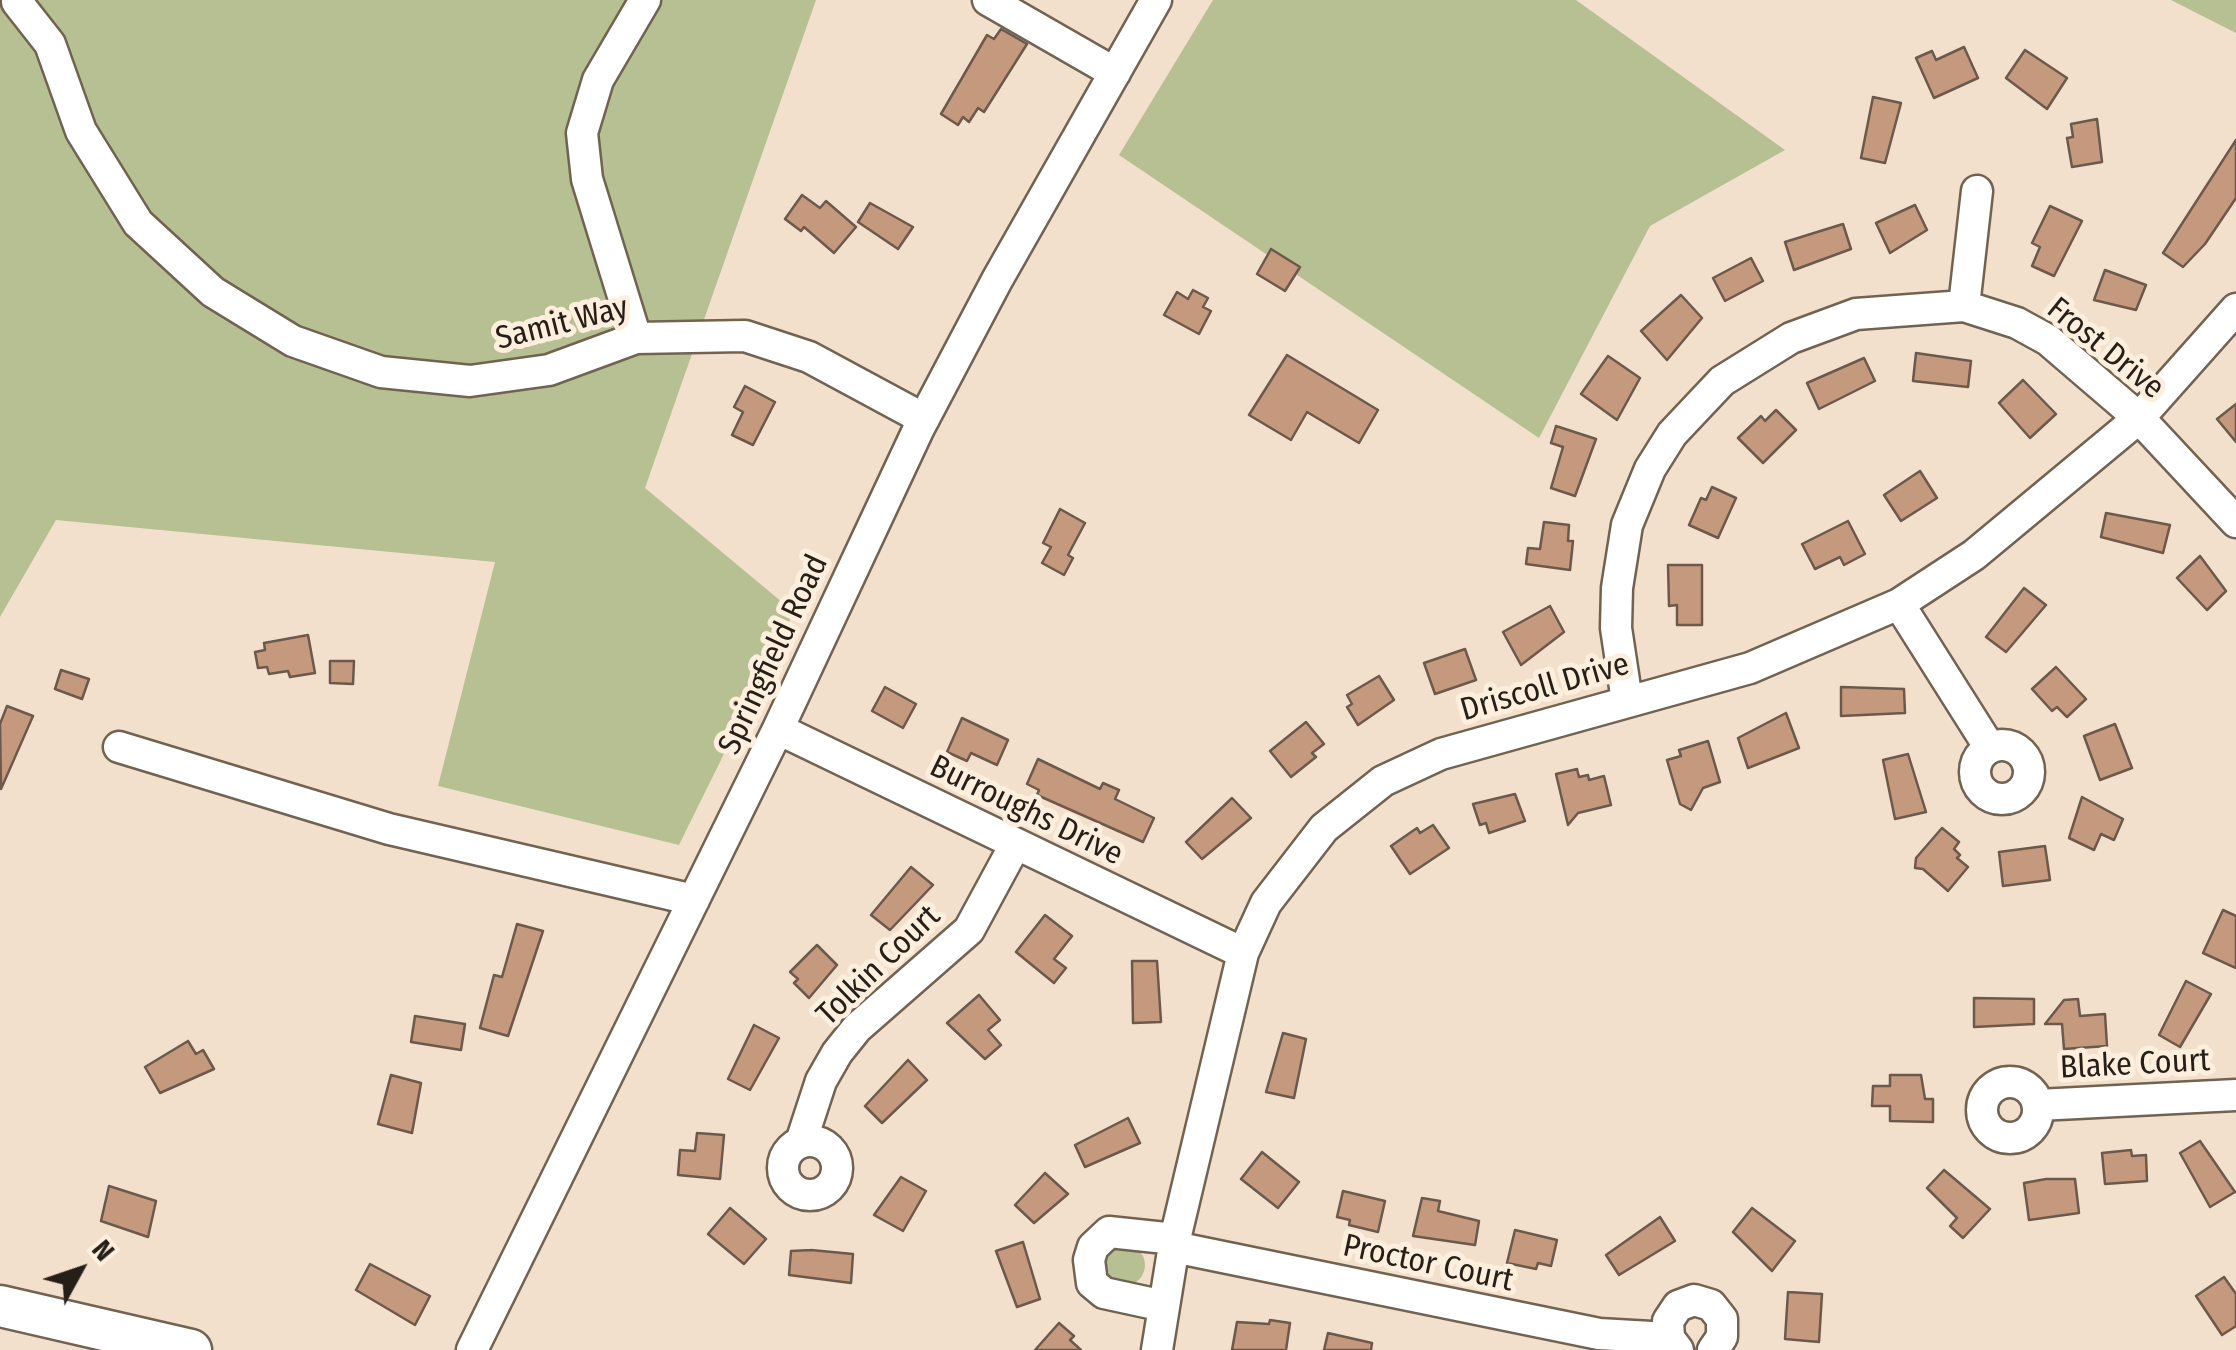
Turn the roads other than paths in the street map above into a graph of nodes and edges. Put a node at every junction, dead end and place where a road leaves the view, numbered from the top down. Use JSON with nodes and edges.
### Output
{"nodes":[{"id":1,"x":645,"y":0,"type":"edge"},
{"id":2,"x":988,"y":0,"type":"edge"},
{"id":3,"x":1156,"y":0,"type":"edge"},
{"id":4,"x":18,"y":2,"type":"edge"},
{"id":5,"x":1114,"y":73,"type":"junction"},
{"id":6,"x":1977,"y":191,"type":"dead end"},
{"id":7,"x":1964,"y":306,"type":"junction"},
{"id":8,"x":2236,"y":309,"type":"edge"},
{"id":9,"x":636,"y":338,"type":"junction"},
{"id":10,"x":2139,"y":418,"type":"junction"},
{"id":11,"x":924,"y":419,"type":"junction"},
{"id":12,"x":2236,"y":522,"type":"edge"},
{"id":13,"x":1899,"y":604,"type":"junction"},
{"id":14,"x":1626,"y":701,"type":"junction"},
{"id":15,"x":778,"y":729,"type":"junction"},
{"id":16,"x":119,"y":747,"type":"dead end"},
{"id":17,"x":1990,"y":748,"type":"dead end"},
{"id":18,"x":1015,"y":846,"type":"junction"},
{"id":19,"x":694,"y":900,"type":"junction"},
{"id":20,"x":1243,"y":953,"type":"junction"},
{"id":21,"x":2236,"y":1095,"type":"edge"},
{"id":22,"x":2038,"y":1105,"type":"dead end"},
{"id":23,"x":800,"y":1142,"type":"dead end"},
{"id":24,"x":1174,"y":1243,"type":"junction"},
{"id":25,"x":0,"y":1306,"type":"edge"},
{"id":26,"x":1164,"y":1306,"type":"junction"},
{"id":27,"x":1673,"y":1344,"type":"edge"},
{"id":28,"x":190,"y":1350,"type":"edge"},
{"id":29,"x":472,"y":1350,"type":"edge"},
{"id":30,"x":1156,"y":1350,"type":"edge"},
{"id":31,"x":1712,"y":1350,"type":"edge"}],
"edges":[{"from":1,"to":9,"type":"street"},
{"from":2,"to":5,"type":"street"},
{"from":3,"to":5,"type":"street","name":"Springfield Road"},
{"from":4,"to":9,"type":"street","name":"Samit Way"},
{"from":5,"to":11,"type":"street","name":"Springfield Road"},
{"from":6,"to":7,"type":"street"},
{"from":7,"to":10,"type":"street","name":"Frost Drive"},
{"from":7,"to":14,"type":"street","name":"Frost Drive"},
{"from":8,"to":10,"type":"street","name":"Driscoll Drive"},
{"from":9,"to":11,"type":"street","name":"Samit Way"},
{"from":10,"to":12,"type":"street","name":"Frost Drive"},
{"from":10,"to":13,"type":"street","name":"Driscoll Drive"},
{"from":11,"to":15,"type":"street","name":"Springfield Road"},
{"from":13,"to":14,"type":"street","name":"Driscoll Drive"},
{"from":13,"to":17,"type":"street"},
{"from":14,"to":20,"type":"street","name":"Driscoll Drive"},
{"from":15,"to":18,"type":"street","name":"Burroughs Drive"},
{"from":15,"to":19,"type":"street","name":"Springfield Road"},
{"from":16,"to":19,"type":"street"},
{"from":18,"to":20,"type":"street","name":"Burroughs Drive"},
{"from":18,"to":23,"type":"street","name":"Tolkin Court"},
{"from":19,"to":29,"type":"street","name":"Springfield Road"},
{"from":20,"to":24,"type":"street","name":"Driscoll Drive"},
{"from":21,"to":22,"type":"street","name":"Blake Court"},
{"from":24,"to":26,"type":"street","name":"Driscoll Drive"},
{"from":24,"to":26,"type":"street","name":"Proctor Court"},
{"from":24,"to":27,"type":"street","name":"Proctor Court"},
{"from":25,"to":28,"type":"main road"},
{"from":26,"to":30,"type":"street","name":"Driscoll Drive"},
{"from":27,"to":31,"type":"street","name":"Proctor Court"}]}
